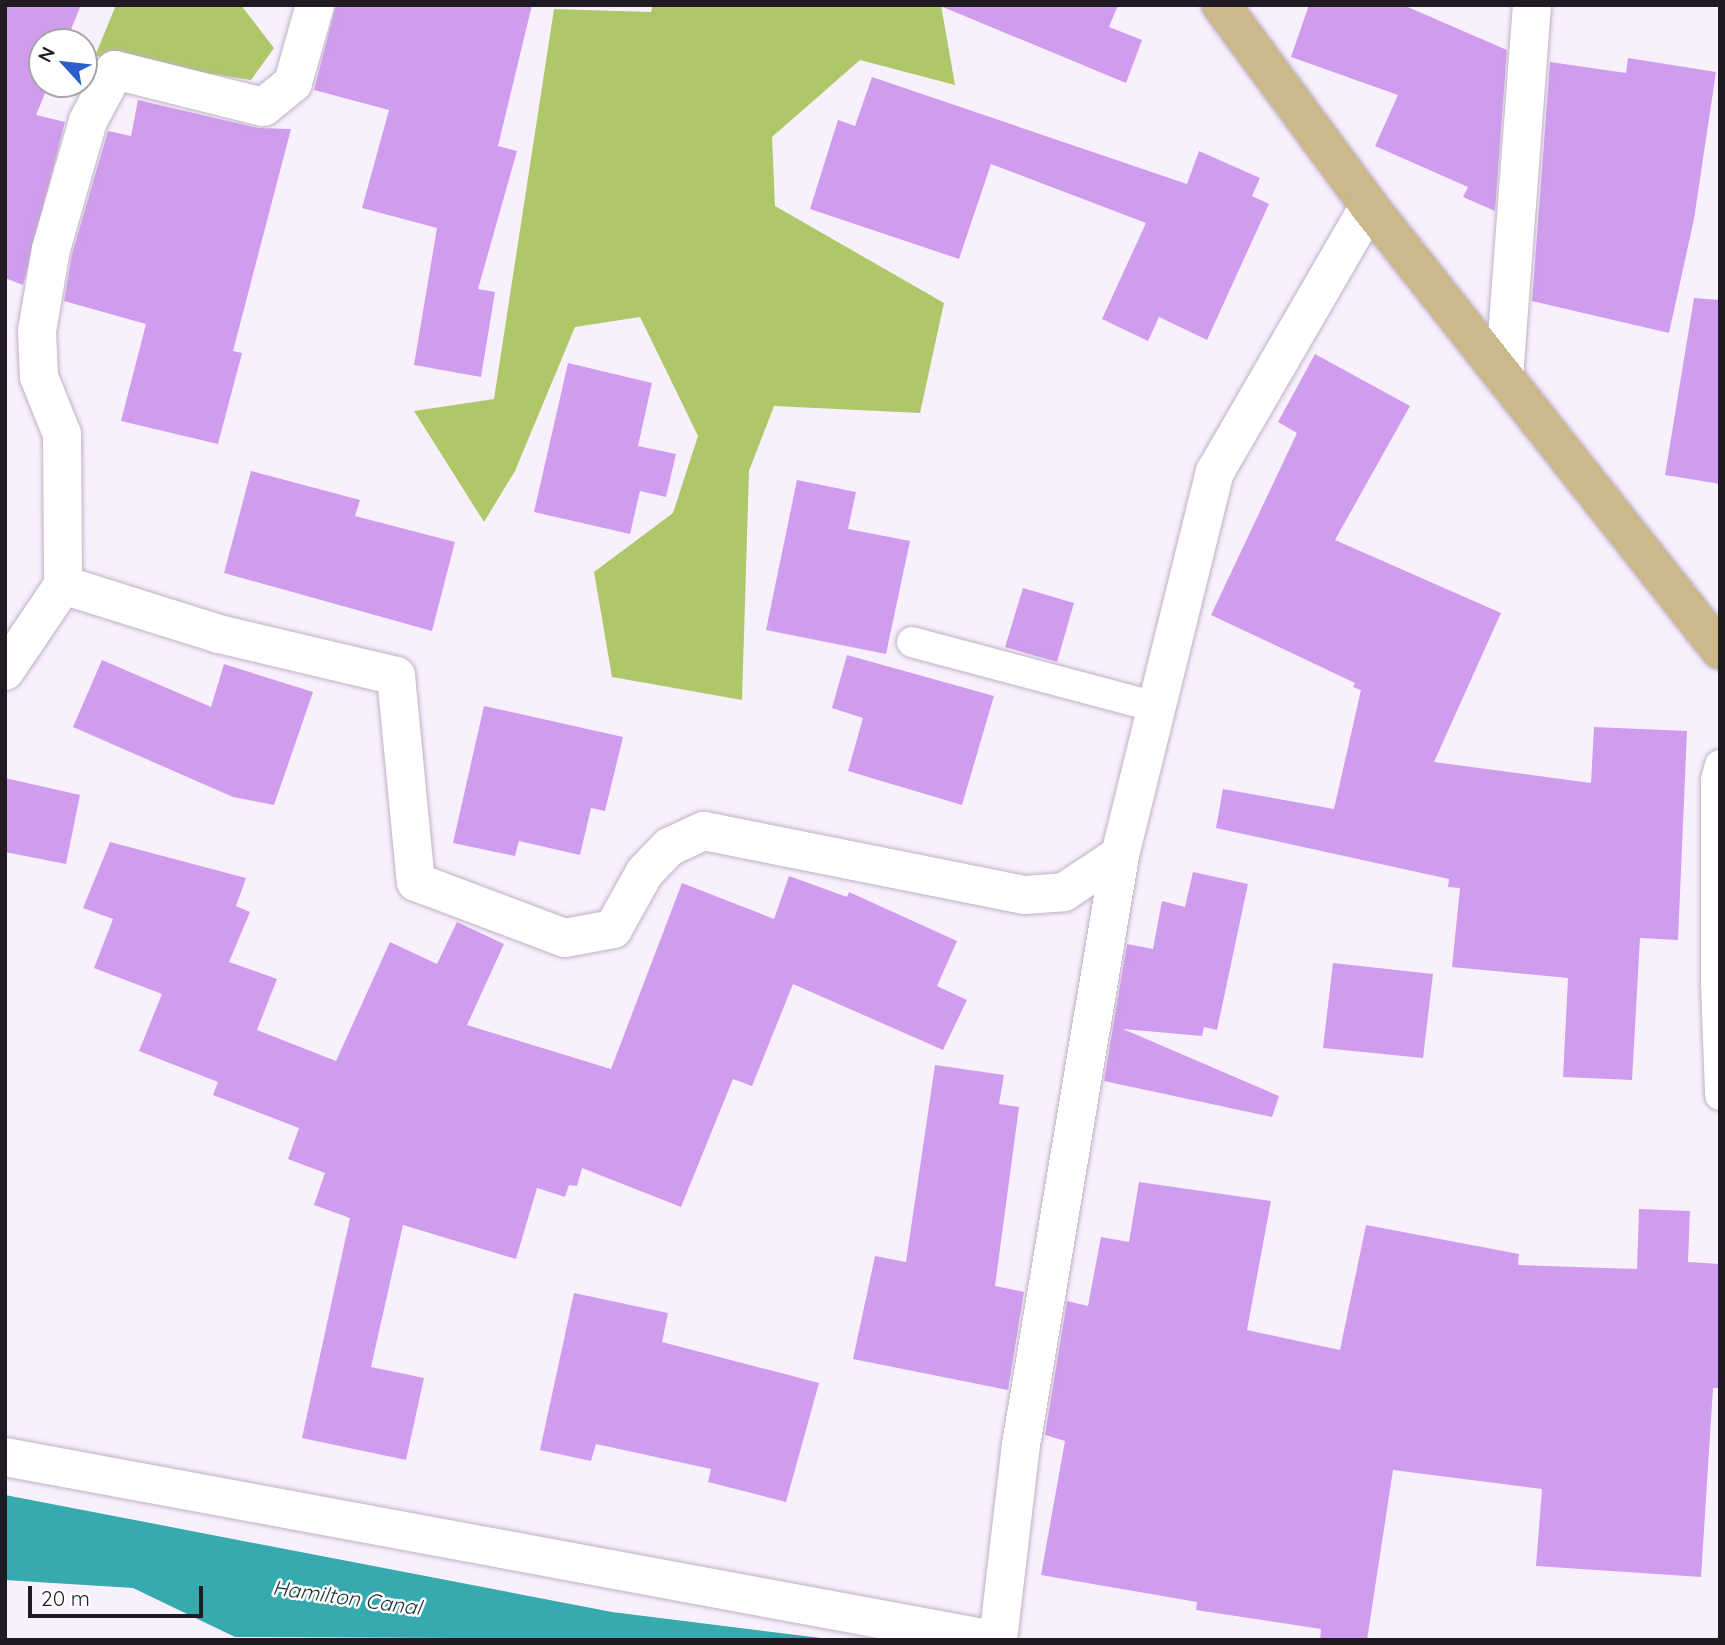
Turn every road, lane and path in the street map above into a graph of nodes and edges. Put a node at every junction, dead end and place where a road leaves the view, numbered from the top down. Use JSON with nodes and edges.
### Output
{"nodes":[{"id":1,"x":315,"y":5,"type":"edge"},
{"id":2,"x":1221,"y":5,"type":"edge"},
{"id":3,"x":1532,"y":5,"type":"edge"},
{"id":4,"x":1368,"y":206,"type":"junction"},
{"id":5,"x":1504,"y":377,"type":"junction"},
{"id":6,"x":63,"y":585,"type":"junction"},
{"id":7,"x":912,"y":642,"type":"dead end"},
{"id":8,"x":1720,"y":650,"type":"edge"},
{"id":9,"x":5,"y":671,"type":"edge"},
{"id":10,"x":1156,"y":706,"type":"junction"},
{"id":11,"x":1720,"y":765,"type":"edge"},
{"id":12,"x":1119,"y":855,"type":"junction"},
{"id":13,"x":1720,"y":1095,"type":"edge"},
{"id":14,"x":5,"y":1457,"type":"edge"},
{"id":15,"x":995,"y":1640,"type":"edge"}],
"edges":[{"from":1,"to":6,"type":"street"},
{"from":2,"to":4,"type":"main road"},
{"from":3,"to":5,"type":"street"},
{"from":4,"to":5,"type":"main road"},
{"from":4,"to":10,"type":"street"},
{"from":5,"to":8,"type":"main road"},
{"from":6,"to":9,"type":"street"},
{"from":6,"to":12,"type":"street"},
{"from":7,"to":10,"type":"lane"},
{"from":10,"to":12,"type":"street"},
{"from":11,"to":13,"type":"lane"},
{"from":12,"to":15,"type":"street"},
{"from":14,"to":15,"type":"street"}]}
